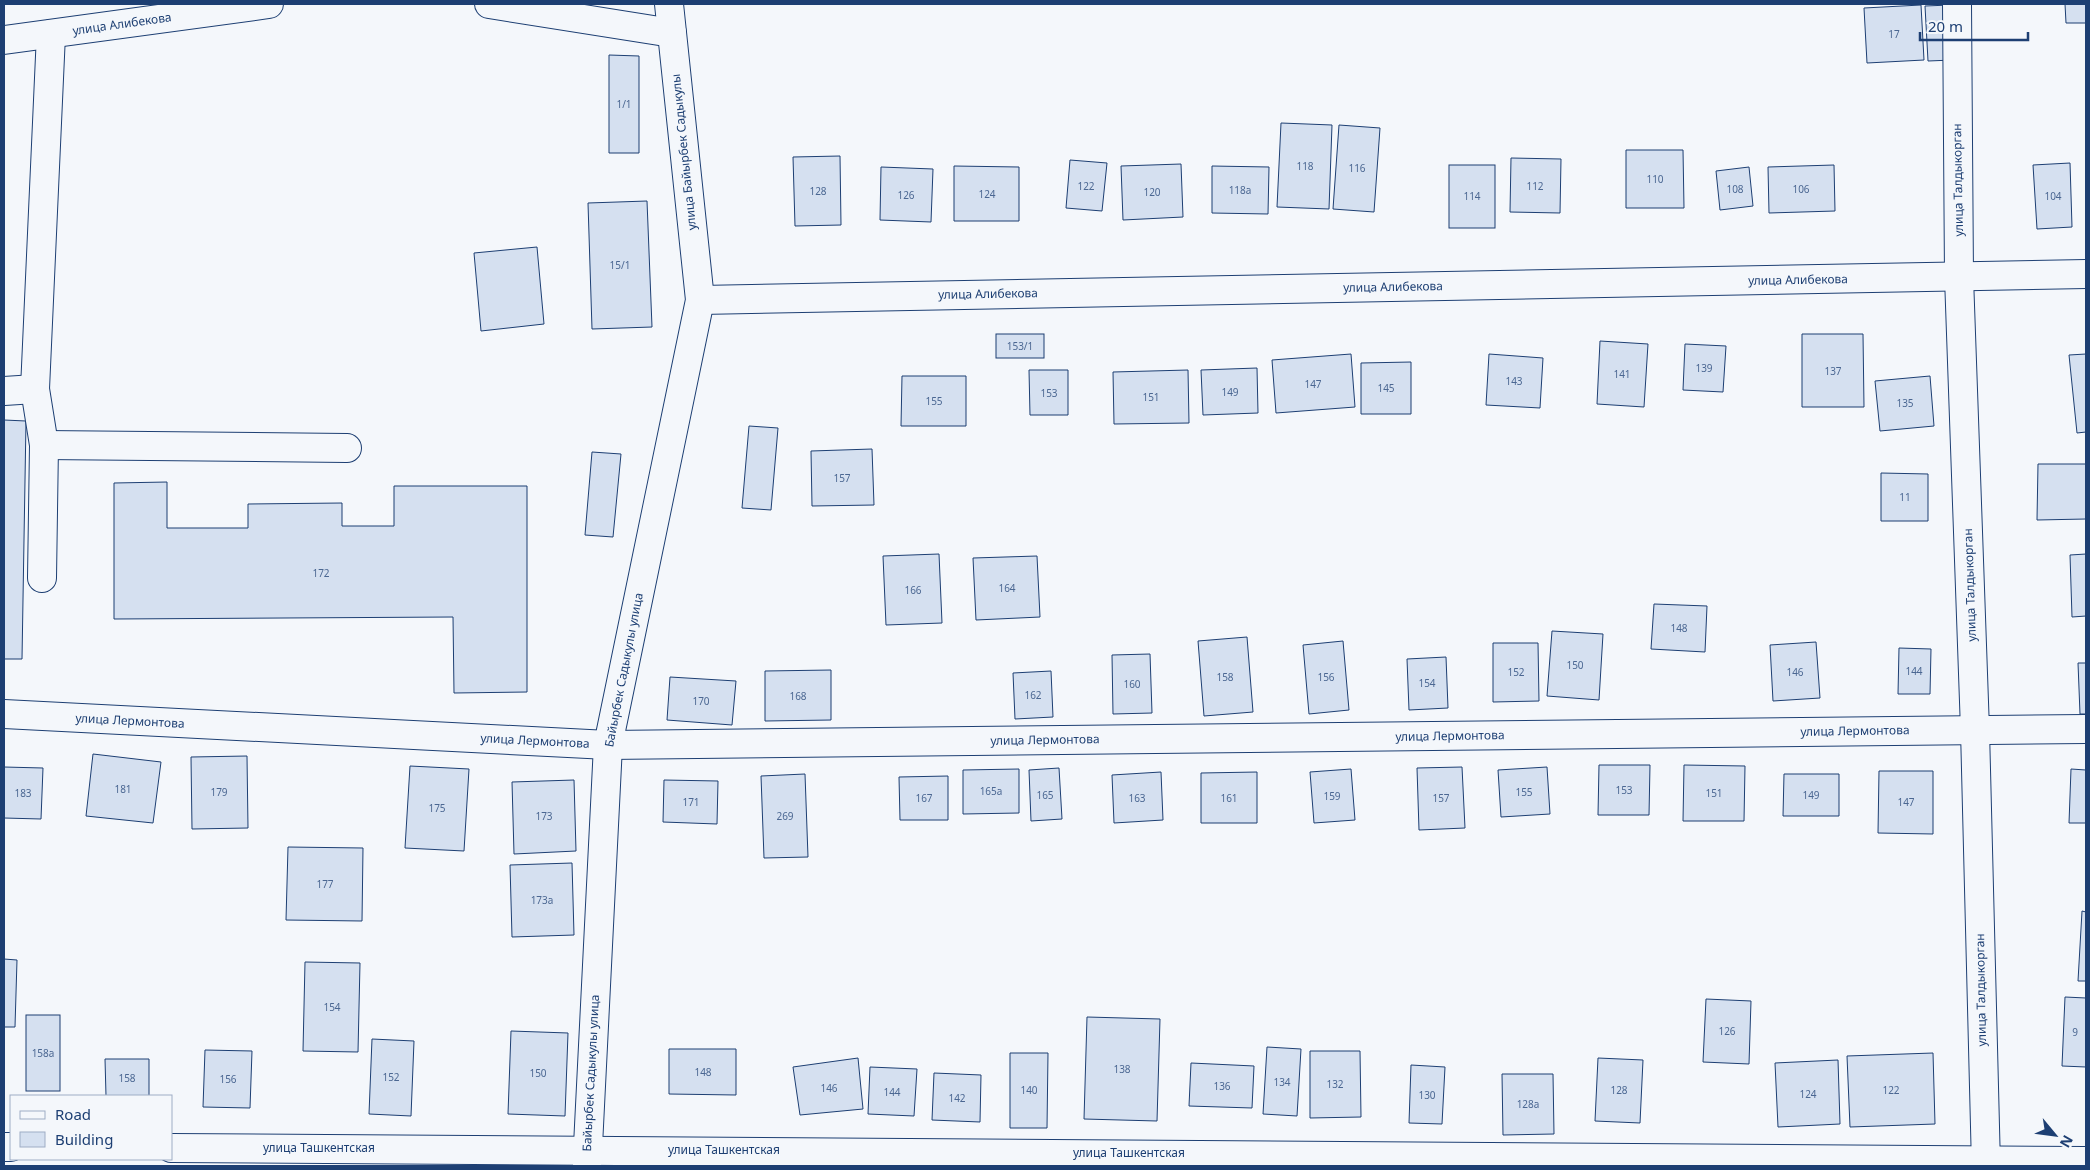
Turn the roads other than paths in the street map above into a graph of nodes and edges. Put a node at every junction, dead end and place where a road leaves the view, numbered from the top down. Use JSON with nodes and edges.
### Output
{"nodes":[{"id":1,"x":269,"y":4,"type":"edge"},
{"id":2,"x":489,"y":4,"type":"edge"},
{"id":3,"x":669,"y":4,"type":"edge"},
{"id":4,"x":1956,"y":4,"type":"edge"},
{"id":5,"x":672,"y":33,"type":"junction"},
{"id":6,"x":51,"y":34,"type":"junction"},
{"id":7,"x":4,"y":40,"type":"edge"},
{"id":8,"x":2086,"y":274,"type":"edge"},
{"id":9,"x":1959,"y":277,"type":"junction"},
{"id":10,"x":700,"y":300,"type":"junction"},
{"id":11,"x":35,"y":390,"type":"junction"},
{"id":12,"x":4,"y":391,"type":"edge"},
{"id":13,"x":44,"y":445,"type":"junction"},
{"id":14,"x":347,"y":448,"type":"dead end"},
{"id":15,"x":42,"y":578,"type":"dead end"},
{"id":16,"x":4,"y":714,"type":"edge"},
{"id":17,"x":2086,"y":729,"type":"edge"},
{"id":18,"x":1975,"y":730,"type":"junction"},
{"id":19,"x":608,"y":745,"type":"junction"},
{"id":20,"x":172,"y":1148,"type":"edge"},
{"id":21,"x":587,"y":1158,"type":"edge"},
{"id":22,"x":2086,"y":1161,"type":"edge"},
{"id":23,"x":1985,"y":1163,"type":"edge"}],
"edges":[{"from":1,"to":6,"type":"street","name":"улица Алибекова"},
{"from":2,"to":5,"type":"street"},
{"from":3,"to":5,"type":"street","name":"улица Байырбек Садыкулы"},
{"from":4,"to":9,"type":"street","name":"улица Талдыкорган"},
{"from":5,"to":10,"type":"street","name":"улица Байырбек Садыкулы"},
{"from":6,"to":7,"type":"street","name":"улица Алибекова"},
{"from":6,"to":11,"type":"street"},
{"from":8,"to":9,"type":"street","name":"улица Алибекова"},
{"from":9,"to":10,"type":"street","name":"улица Алибекова"},
{"from":9,"to":18,"type":"street","name":"улица Талдыкорган"},
{"from":10,"to":19,"type":"street","name":"Байырбек Садыкулы улица"},
{"from":11,"to":12,"type":"street"},
{"from":11,"to":13,"type":"street"},
{"from":13,"to":14,"type":"street"},
{"from":13,"to":15,"type":"street"},
{"from":16,"to":19,"type":"street","name":"улица Лермонтова"},
{"from":17,"to":18,"type":"street","name":"улица Лермонтова"},
{"from":18,"to":19,"type":"street","name":"улица Лермонтова"},
{"from":18,"to":23,"type":"street","name":"улица Талдыкорган"},
{"from":19,"to":21,"type":"street","name":"Байырбек Садыкулы улица"},
{"from":20,"to":21,"type":"street","name":"улица Ташкентская"},
{"from":21,"to":23,"type":"street","name":"улица Ташкентская"},
{"from":22,"to":23,"type":"street","name":"улица Ташкентская"}]}
